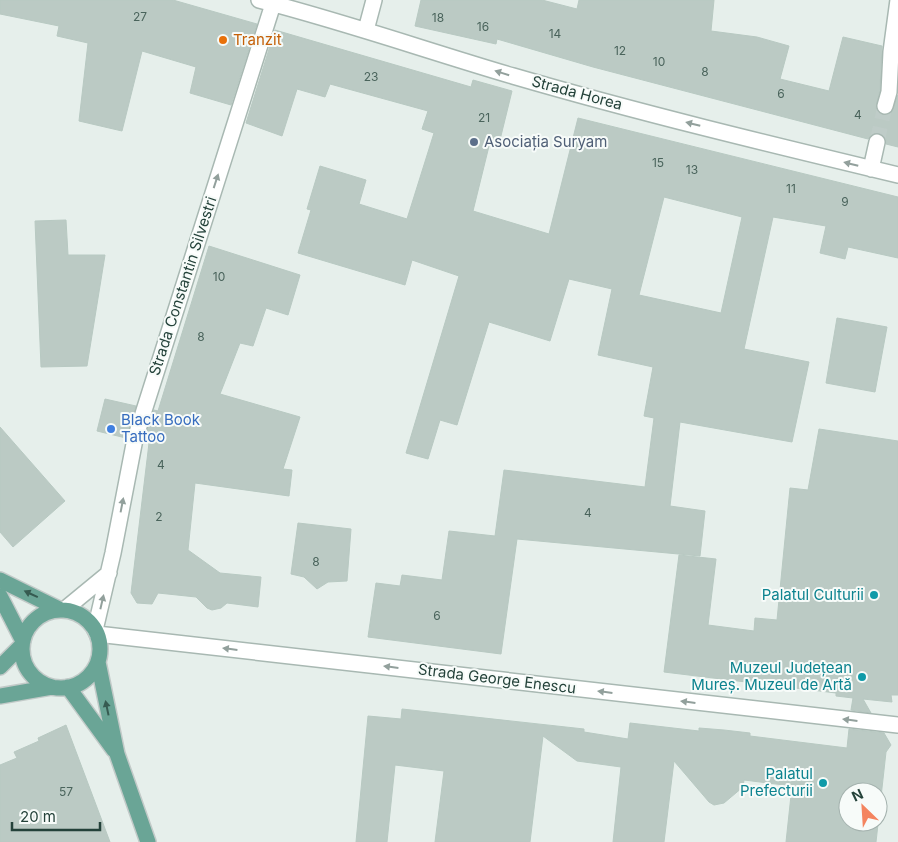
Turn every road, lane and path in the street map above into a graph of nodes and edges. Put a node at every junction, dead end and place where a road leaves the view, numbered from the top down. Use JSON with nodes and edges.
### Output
{"nodes":[{"id":1,"x":374,"y":0,"type":"edge"},
{"id":2,"x":898,"y":0,"type":"edge"},
{"id":3,"x":266,"y":2,"type":"edge"},
{"id":4,"x":366,"y":30,"type":"junction"},
{"id":5,"x":887,"y":99,"type":"tunnel mouth"},
{"id":6,"x":877,"y":142,"type":"tunnel mouth"},
{"id":7,"x":871,"y":169,"type":"junction"},
{"id":8,"x":898,"y":176,"type":"edge"},
{"id":9,"x":109,"y":573,"type":"junction"},
{"id":10,"x":0,"y":580,"type":"edge"},
{"id":11,"x":0,"y":596,"type":"edge"},
{"id":12,"x":63,"y":610,"type":"junction"},
{"id":13,"x":96,"y":632,"type":"junction"},
{"id":14,"x":23,"y":643,"type":"junction"},
{"id":15,"x":98,"y":662,"type":"junction"},
{"id":16,"x":0,"y":667,"type":"edge"},
{"id":17,"x":52,"y":687,"type":"junction"},
{"id":18,"x":68,"y":687,"type":"junction"},
{"id":19,"x":0,"y":696,"type":"edge"},
{"id":20,"x":898,"y":726,"type":"edge"},
{"id":21,"x":117,"y":754,"type":"junction"},
{"id":22,"x":148,"y":842,"type":"edge"}],
"edges":[{"from":1,"to":4,"type":"street"},
{"from":2,"to":5,"type":"street"},
{"from":3,"to":4,"type":"street","name":"Strada Horea"},
{"from":9,"to":3,"type":"street","name":"Strada Constantin Silvestri","one_way":true},
{"from":7,"to":4,"type":"street","name":"Strada Horea","one_way":true},
{"from":6,"to":7,"type":"street"},
{"from":7,"to":8,"type":"street","name":"Strada Horea"},
{"from":9,"to":12,"type":"street"},
{"from":13,"to":9,"type":"street","name":"Strada Constantin Silvestri","one_way":true},
{"from":12,"to":10,"type":"main road","one_way":true},
{"from":11,"to":14,"type":"main road"},
{"from":12,"to":13,"type":"main road"},
{"from":12,"to":14,"type":"main road"},
{"from":13,"to":15,"type":"main road"},
{"from":20,"to":13,"type":"street","name":"Strada George Enescu","one_way":true},
{"from":14,"to":16,"type":"main road"},
{"from":14,"to":17,"type":"main road"},
{"from":15,"to":18,"type":"main road"},
{"from":21,"to":15,"type":"main road","one_way":true},
{"from":17,"to":18,"type":"main road"},
{"from":17,"to":19,"type":"main road"},
{"from":18,"to":21,"type":"main road"},
{"from":21,"to":22,"type":"main road"}]}
